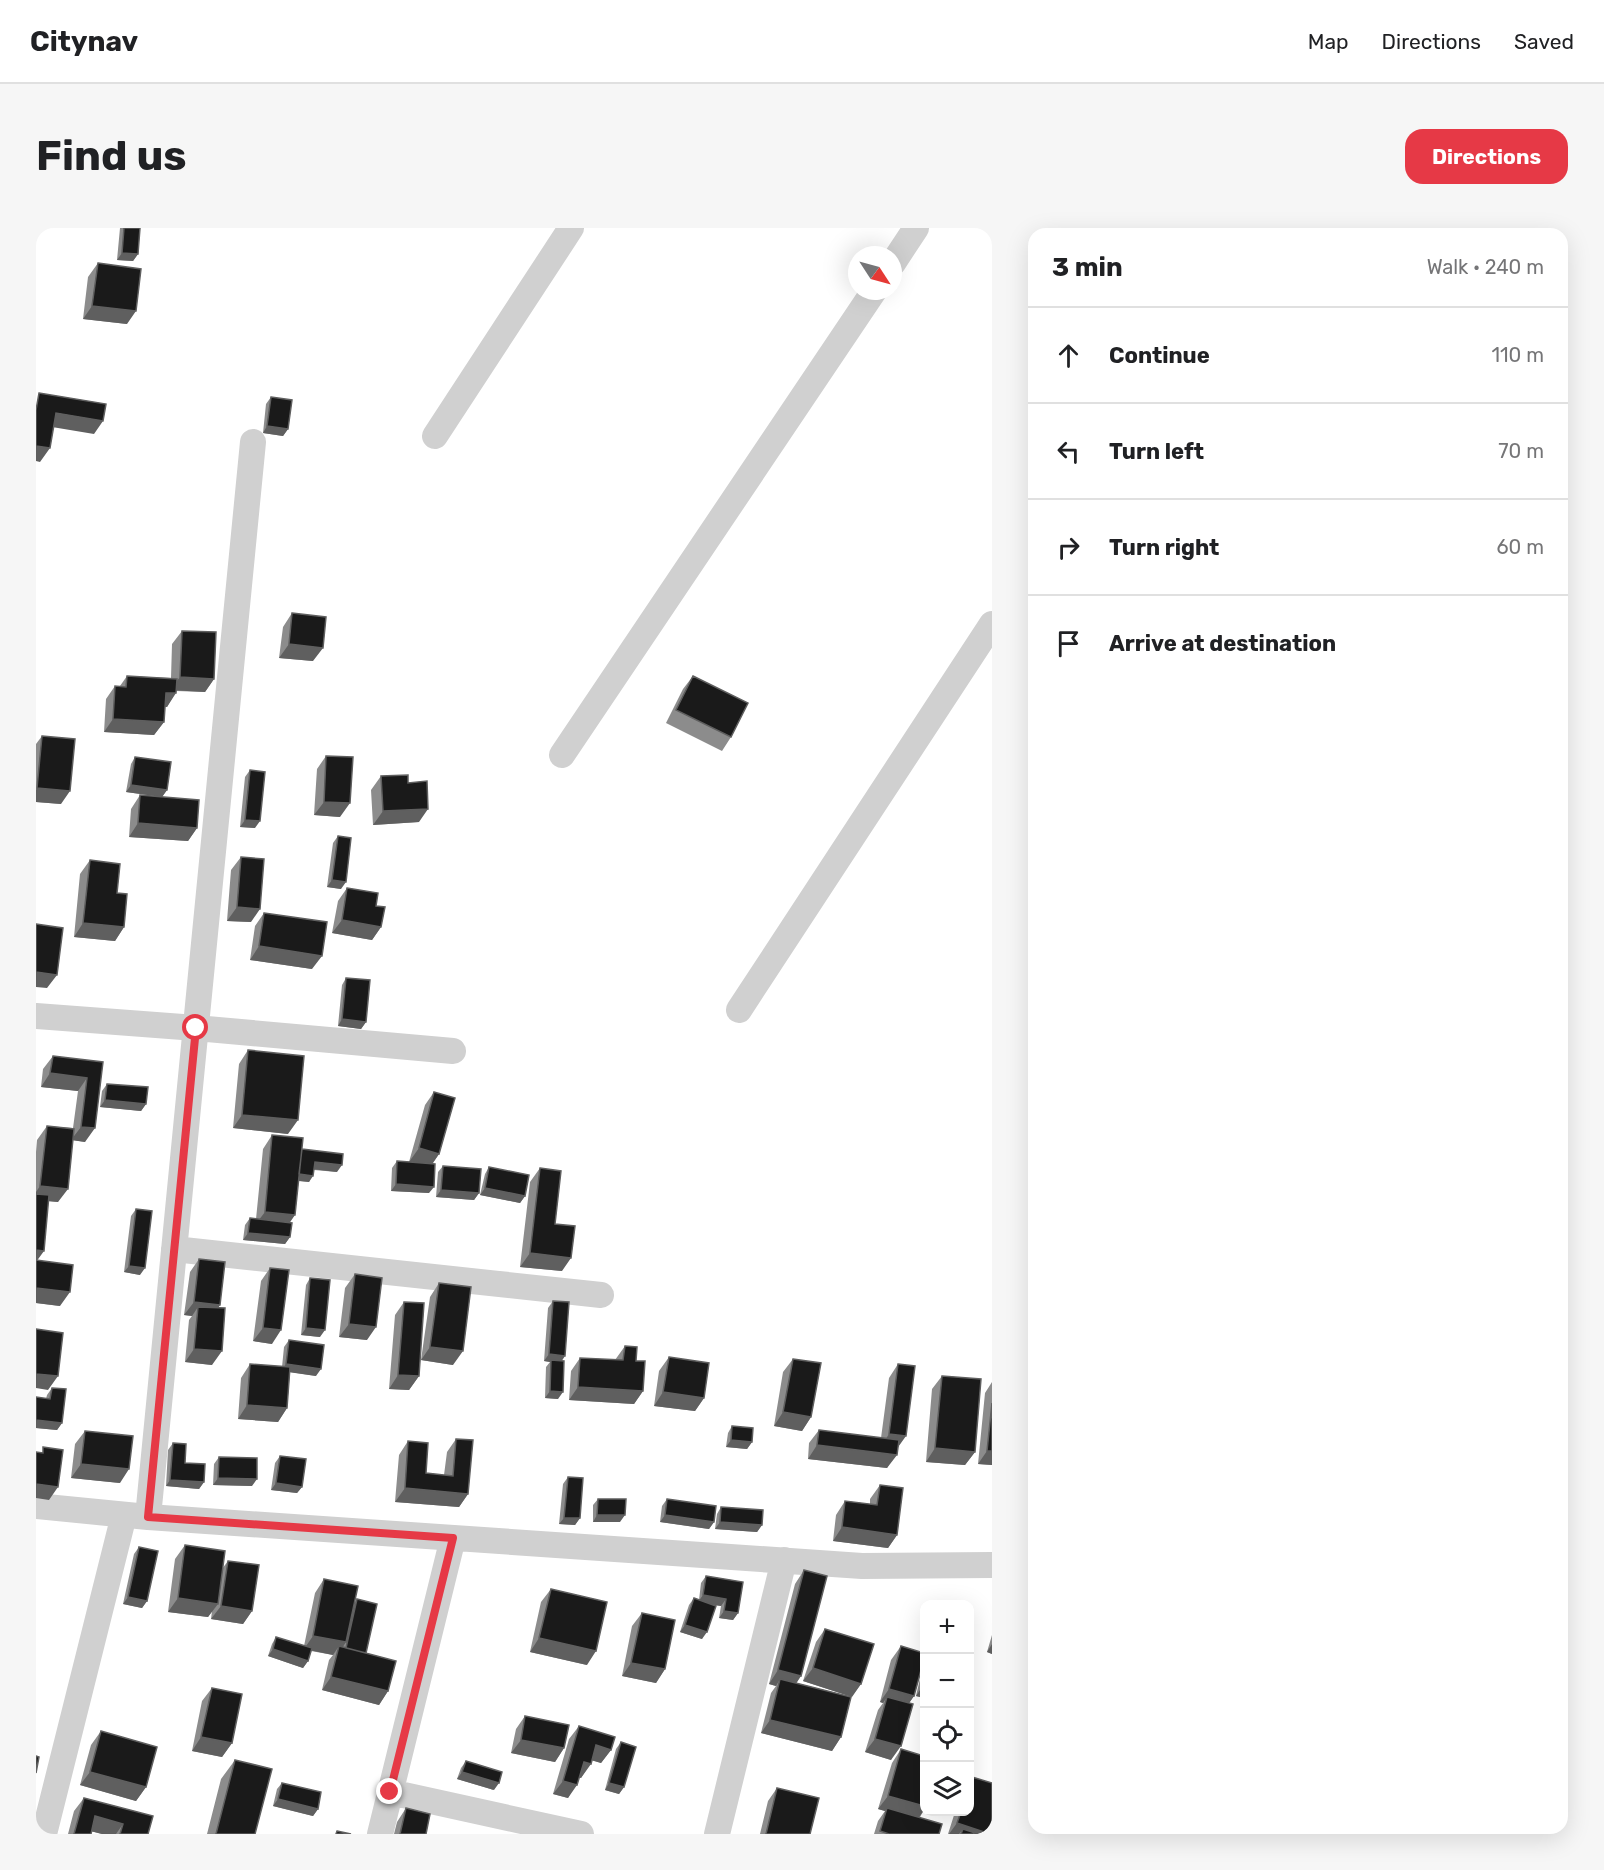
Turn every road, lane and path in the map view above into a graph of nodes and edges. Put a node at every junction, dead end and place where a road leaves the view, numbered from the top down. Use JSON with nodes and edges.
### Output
{"nodes":[{"id":1,"x":571,"y":228,"type":"edge"},
{"id":2,"x":916,"y":228,"type":"edge"},
{"id":3,"x":902,"y":249,"type":"edge"},
{"id":4,"x":868,"y":300,"type":"edge"},
{"id":5,"x":435,"y":436,"type":"dead end"},
{"id":6,"x":253,"y":442,"type":"dead end"},
{"id":7,"x":992,"y":624,"type":"edge"},
{"id":8,"x":562,"y":755,"type":"dead end"},
{"id":9,"x":739,"y":1010,"type":"dead end"},
{"id":10,"x":36,"y":1016,"type":"edge"},
{"id":11,"x":196,"y":1028,"type":"junction"},
{"id":12,"x":453,"y":1051,"type":"dead end"},
{"id":13,"x":174,"y":1249,"type":"junction"},
{"id":14,"x":601,"y":1295,"type":"dead end"},
{"id":15,"x":36,"y":1506,"type":"edge"},
{"id":16,"x":136,"y":1516,"type":"junction"},
{"id":17,"x":453,"y":1538,"type":"junction"},
{"id":18,"x":784,"y":1560,"type":"junction"},
{"id":19,"x":992,"y":1565,"type":"edge"},
{"id":20,"x":390,"y":1792,"type":"junction"},
{"id":21,"x":44,"y":1834,"type":"edge"},
{"id":22,"x":380,"y":1834,"type":"edge"},
{"id":23,"x":581,"y":1834,"type":"edge"},
{"id":24,"x":717,"y":1834,"type":"edge"}],
"edges":[{"from":1,"to":5,"type":"street"},
{"from":2,"to":3,"type":"street"},
{"from":4,"to":8,"type":"street"},
{"from":6,"to":11,"type":"street"},
{"from":7,"to":9,"type":"street"},
{"from":10,"to":11,"type":"street"},
{"from":11,"to":12,"type":"street"},
{"from":11,"to":13,"type":"street"},
{"from":13,"to":14,"type":"street"},
{"from":13,"to":16,"type":"street"},
{"from":15,"to":16,"type":"street"},
{"from":16,"to":17,"type":"street"},
{"from":16,"to":21,"type":"street"},
{"from":17,"to":18,"type":"street"},
{"from":17,"to":20,"type":"street"},
{"from":18,"to":19,"type":"street"},
{"from":18,"to":24,"type":"street"},
{"from":20,"to":22,"type":"street"},
{"from":20,"to":23,"type":"street"}]}
